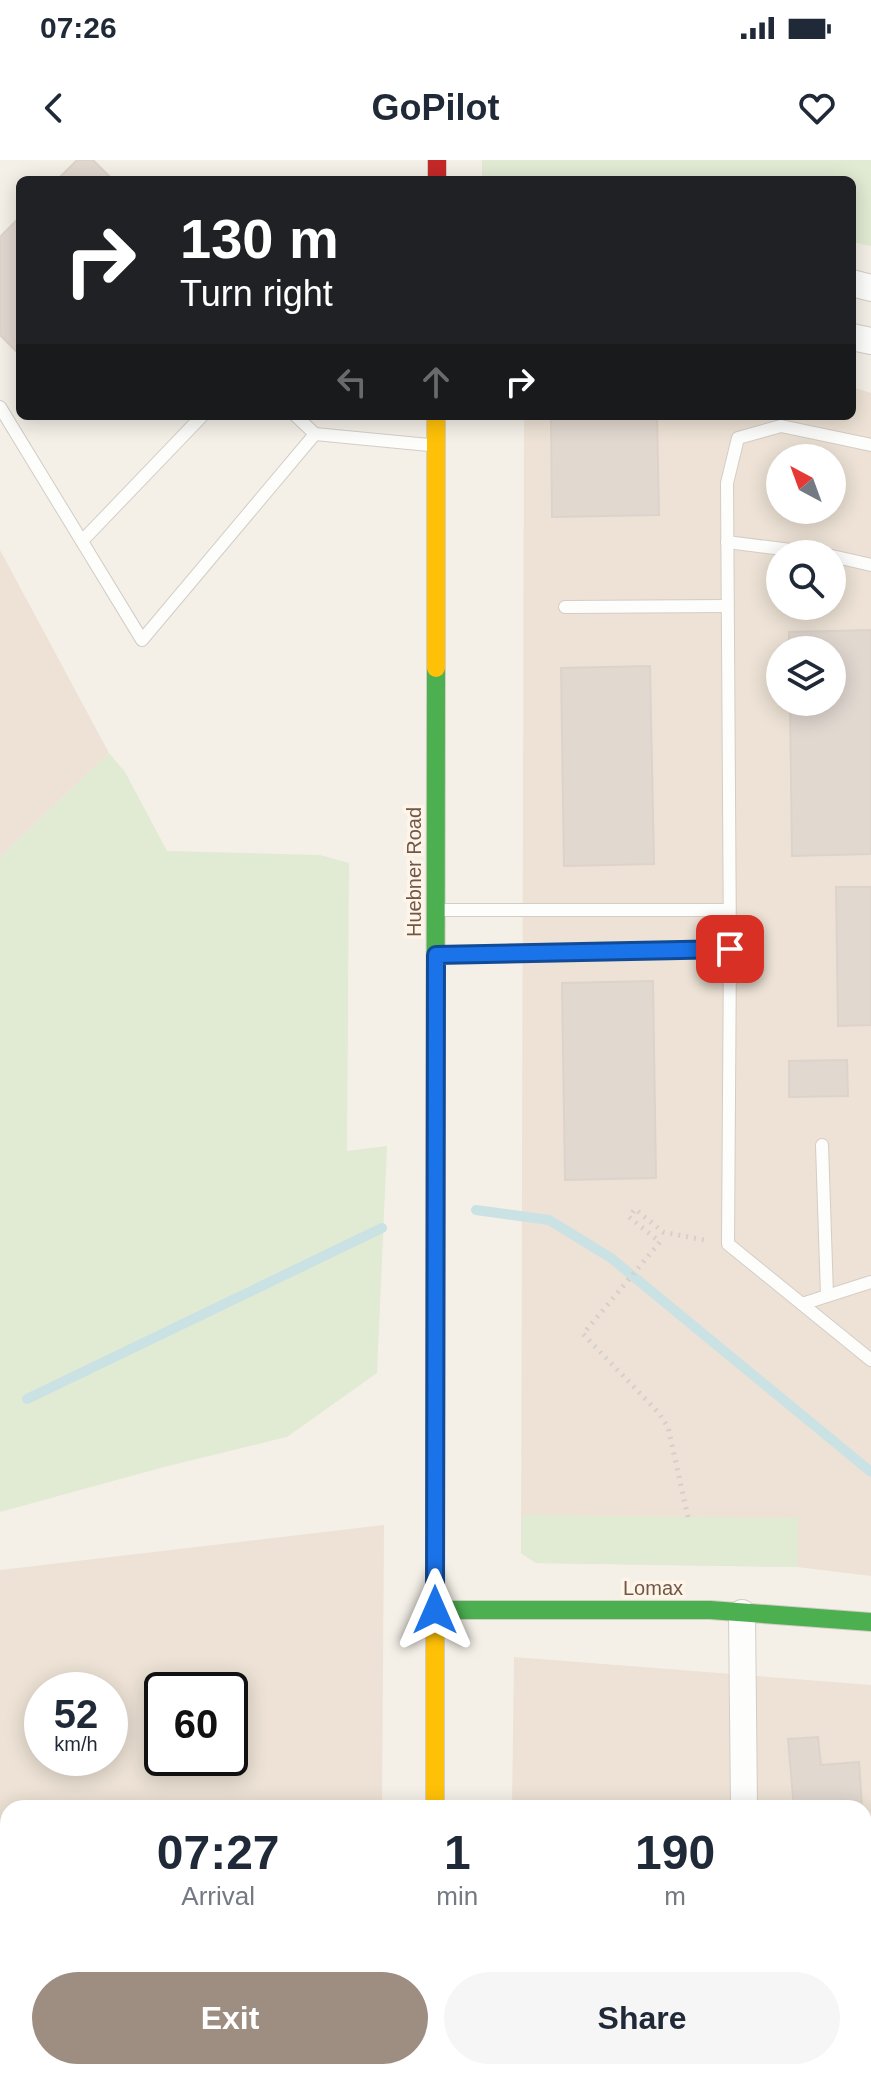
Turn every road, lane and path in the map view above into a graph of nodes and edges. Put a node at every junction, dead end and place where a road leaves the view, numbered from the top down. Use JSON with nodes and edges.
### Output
{"nodes":[{"id":1,"x":0,"y":407,"type":"edge"},
{"id":2,"x":198,"y":420,"type":"edge"},
{"id":3,"x":300,"y":420,"type":"edge"},
{"id":4,"x":436,"y":420,"type":"edge"},
{"id":5,"x":315,"y":434,"type":"junction"},
{"id":6,"x":436,"y":445,"type":"junction"},
{"id":7,"x":871,"y":445,"type":"edge"},
{"id":8,"x":82,"y":541,"type":"junction"},
{"id":9,"x":727,"y":542,"type":"junction"},
{"id":10,"x":766,"y":547,"type":"edge"},
{"id":11,"x":846,"y":559,"type":"edge"},
{"id":12,"x":871,"y":565,"type":"edge"},
{"id":13,"x":727,"y":606,"type":"junction"},
{"id":14,"x":565,"y":607,"type":"dead end"},
{"id":15,"x":436,"y":910,"type":"junction"},
{"id":16,"x":729,"y":910,"type":"junction"},
{"id":17,"x":730,"y":949,"type":"junction"},
{"id":18,"x":436,"y":955,"type":"junction"},
{"id":19,"x":822,"y":1145,"type":"dead end"},
{"id":20,"x":728,"y":1244,"type":"junction"},
{"id":21,"x":871,"y":1282,"type":"edge"},
{"id":22,"x":827,"y":1295,"type":"junction"},
{"id":23,"x":802,"y":1304,"type":"junction"},
{"id":24,"x":871,"y":1360,"type":"edge"},
{"id":25,"x":688,"y":1517,"type":"dead end"},
{"id":26,"x":435,"y":1610,"type":"junction"},
{"id":27,"x":742,"y":1613,"type":"junction"},
{"id":28,"x":871,"y":1622,"type":"edge"},
{"id":29,"x":435,"y":1800,"type":"edge"},
{"id":30,"x":744,"y":1800,"type":"edge"}],
"edges":[{"from":1,"to":8,"type":"lane"},
{"from":2,"to":8,"type":"lane"},
{"from":3,"to":5,"type":"lane"},
{"from":4,"to":6,"type":"main road","name":"Huebner Road"},
{"from":5,"to":6,"type":"lane"},
{"from":5,"to":8,"type":"lane"},
{"from":6,"to":15,"type":"main road","name":"Huebner Road"},
{"from":7,"to":9,"type":"lane"},
{"from":9,"to":10,"type":"lane"},
{"from":9,"to":13,"type":"lane"},
{"from":11,"to":12,"type":"lane"},
{"from":13,"to":14,"type":"lane"},
{"from":13,"to":16,"type":"lane"},
{"from":15,"to":16,"type":"lane"},
{"from":15,"to":18,"type":"main road","name":"Huebner Road"},
{"from":16,"to":17,"type":"lane"},
{"from":17,"to":18,"type":"lane"},
{"from":17,"to":20,"type":"lane"},
{"from":18,"to":26,"type":"main road","name":"Huebner Road"},
{"from":19,"to":22,"type":"lane"},
{"from":20,"to":23,"type":"lane"},
{"from":20,"to":25,"type":"path"},
{"from":21,"to":22,"type":"lane"},
{"from":22,"to":23,"type":"lane"},
{"from":23,"to":24,"type":"lane"},
{"from":26,"to":27,"type":"main road","name":"Lomax"},
{"from":26,"to":29,"type":"main road","name":"Huebner Road"},
{"from":27,"to":28,"type":"main road","name":"Lomax"},
{"from":27,"to":30,"type":"street"}]}
